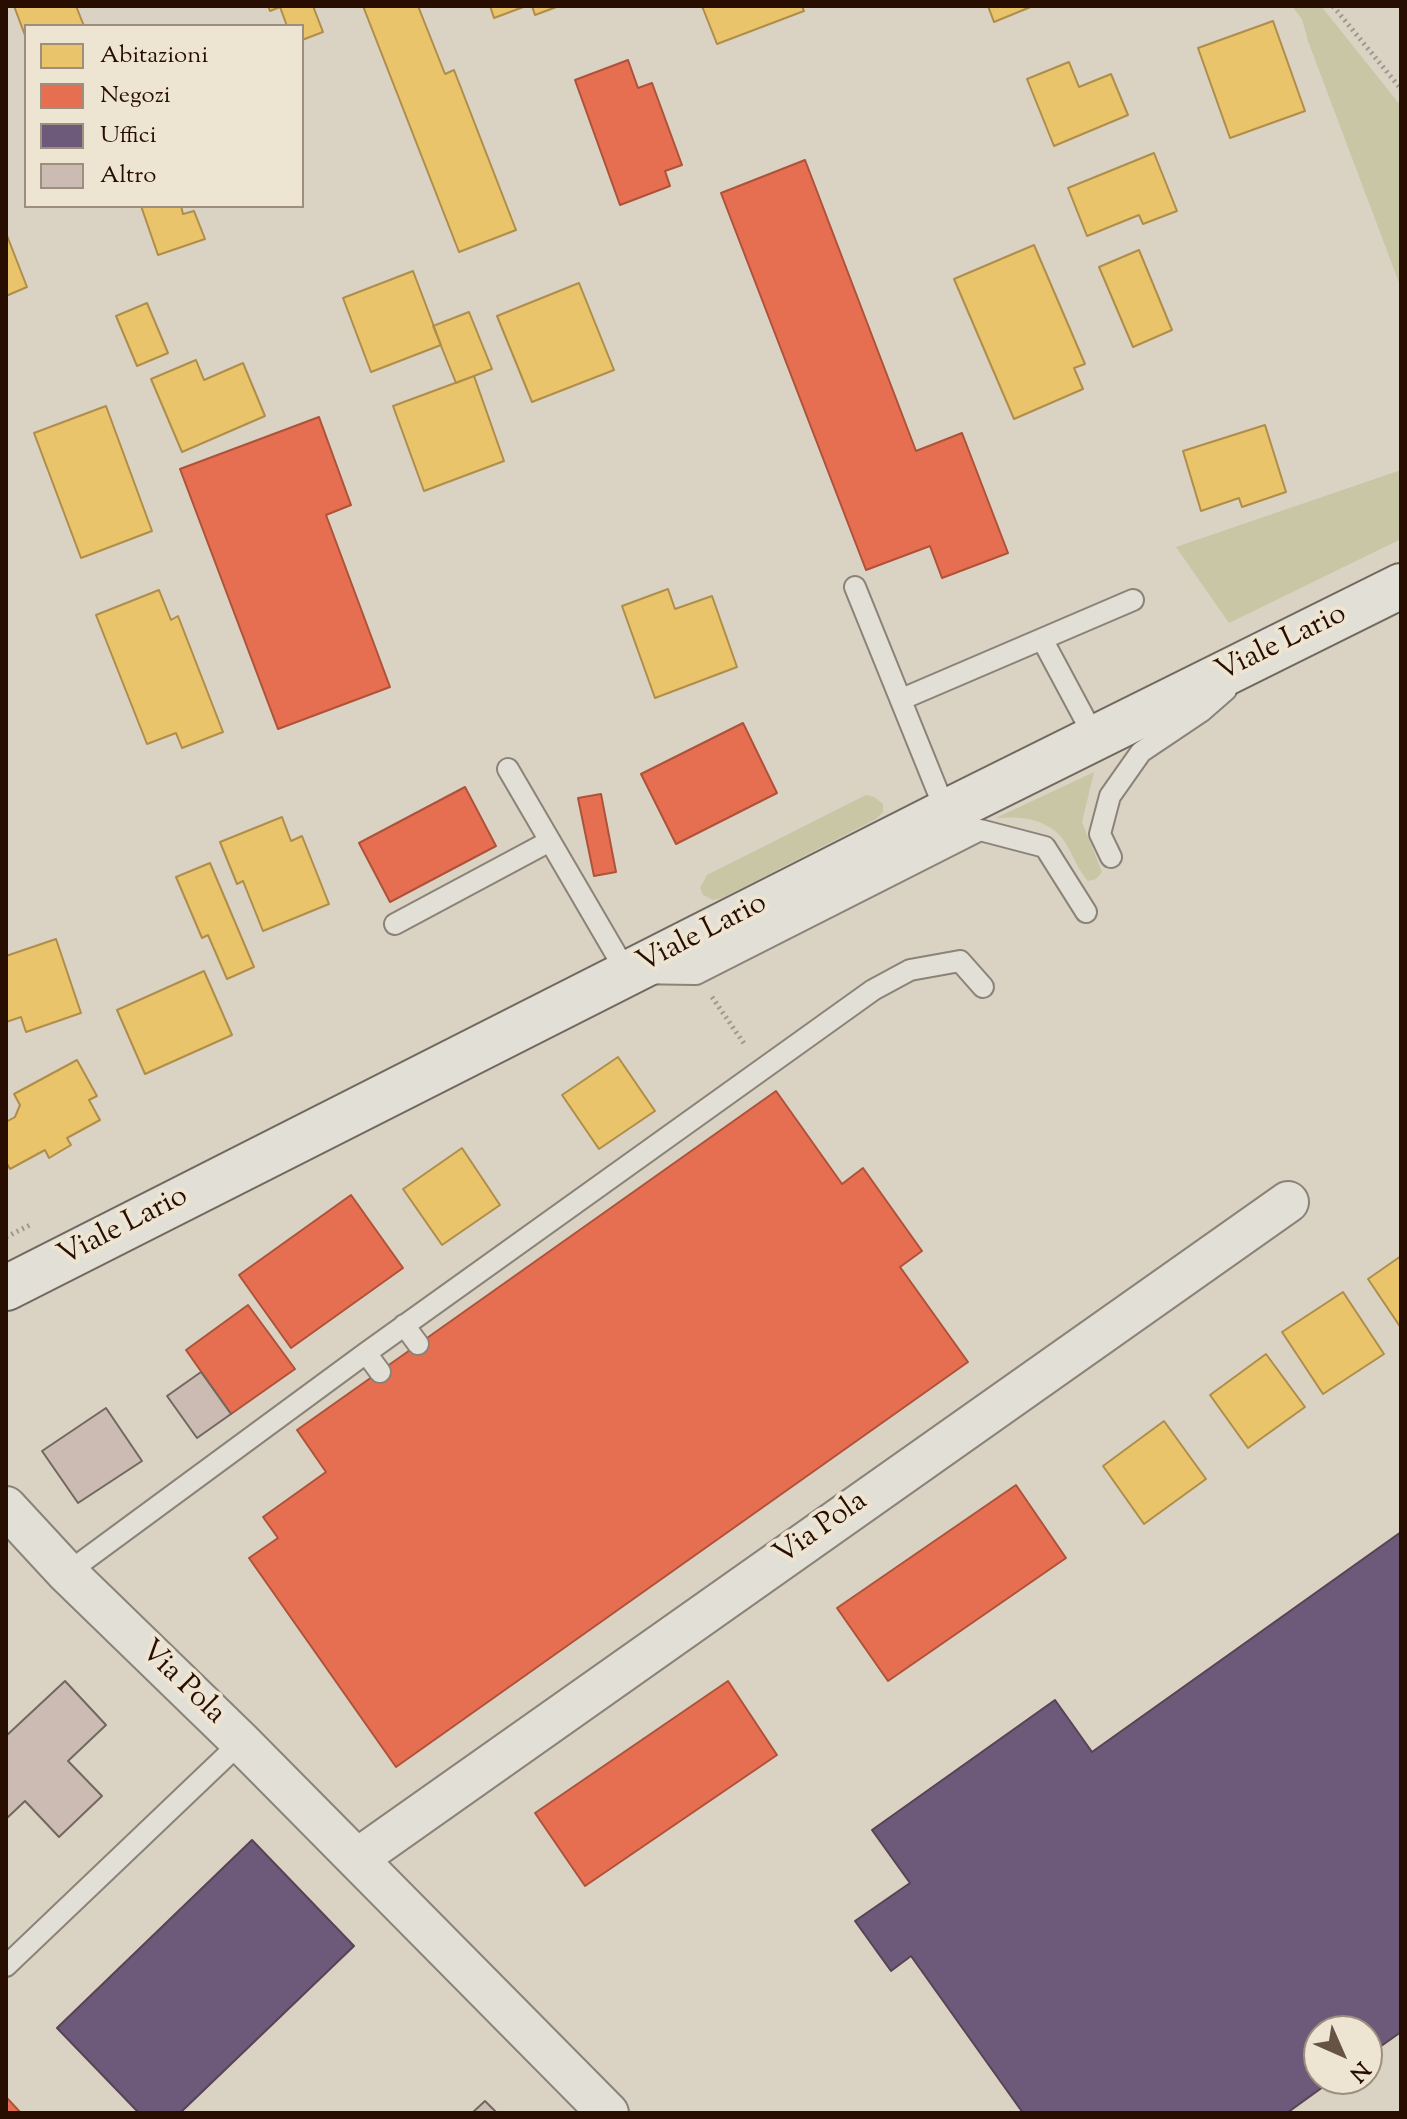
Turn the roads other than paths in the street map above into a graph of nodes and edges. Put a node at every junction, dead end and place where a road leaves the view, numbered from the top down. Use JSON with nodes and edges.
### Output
{"nodes":[{"id":1,"x":1401,"y":586,"type":"edge"},
{"id":2,"x":855,"y":587,"type":"dead end"},
{"id":3,"x":1133,"y":600,"type":"dead end"},
{"id":4,"x":1042,"y":639,"type":"junction"},
{"id":5,"x":1276,"y":648,"type":"junction"},
{"id":6,"x":902,"y":699,"type":"junction"},
{"id":7,"x":1095,"y":738,"type":"junction"},
{"id":8,"x":508,"y":769,"type":"dead end"},
{"id":9,"x":946,"y":812,"type":"junction"},
{"id":10,"x":550,"y":841,"type":"junction"},
{"id":11,"x":1111,"y":857,"type":"dead end"},
{"id":12,"x":1086,"y":912,"type":"dead end"},
{"id":13,"x":395,"y":924,"type":"dead end"},
{"id":14,"x":627,"y":973,"type":"junction"},
{"id":15,"x":983,"y":987,"type":"dead end"},
{"id":16,"x":1288,"y":1202,"type":"dead end"},
{"id":17,"x":6,"y":1288,"type":"edge"},
{"id":18,"x":404,"y":1325,"type":"junction"},
{"id":19,"x":418,"y":1344,"type":"dead end"},
{"id":20,"x":366,"y":1353,"type":"junction"},
{"id":21,"x":380,"y":1372,"type":"dead end"},
{"id":22,"x":6,"y":1507,"type":"edge"},
{"id":23,"x":67,"y":1573,"type":"junction"},
{"id":24,"x":241,"y":1742,"type":"junction"},
{"id":25,"x":357,"y":1859,"type":"junction"},
{"id":26,"x":6,"y":1966,"type":"edge"},
{"id":27,"x":608,"y":2113,"type":"edge"}],
"edges":[{"from":1,"to":5,"type":"main road","name":"Viale Lario"},
{"from":2,"to":6,"type":"lane"},
{"from":3,"to":4,"type":"lane"},
{"from":4,"to":6,"type":"lane"},
{"from":4,"to":7,"type":"lane"},
{"from":5,"to":7,"type":"main road","name":"Viale Lario"},
{"from":5,"to":11,"type":"lane"},
{"from":6,"to":9,"type":"lane"},
{"from":7,"to":9,"type":"main road","name":"Viale Lario"},
{"from":8,"to":10,"type":"lane"},
{"from":9,"to":14,"type":"main road","name":"Viale Lario"},
{"from":10,"to":13,"type":"lane"},
{"from":10,"to":14,"type":"lane"},
{"from":12,"to":14,"type":"lane"},
{"from":14,"to":17,"type":"main road","name":"Viale Lario"},
{"from":15,"to":18,"type":"lane"},
{"from":16,"to":25,"type":"street","name":"Via Pola"},
{"from":18,"to":19,"type":"lane"},
{"from":18,"to":20,"type":"lane"},
{"from":20,"to":21,"type":"lane"},
{"from":20,"to":23,"type":"lane"},
{"from":22,"to":23,"type":"street","name":"Via Pola"},
{"from":23,"to":24,"type":"street","name":"Via Pola"},
{"from":24,"to":25,"type":"street","name":"Via Pola"},
{"from":24,"to":26,"type":"lane"},
{"from":25,"to":27,"type":"street","name":"Via Pola"}]}
